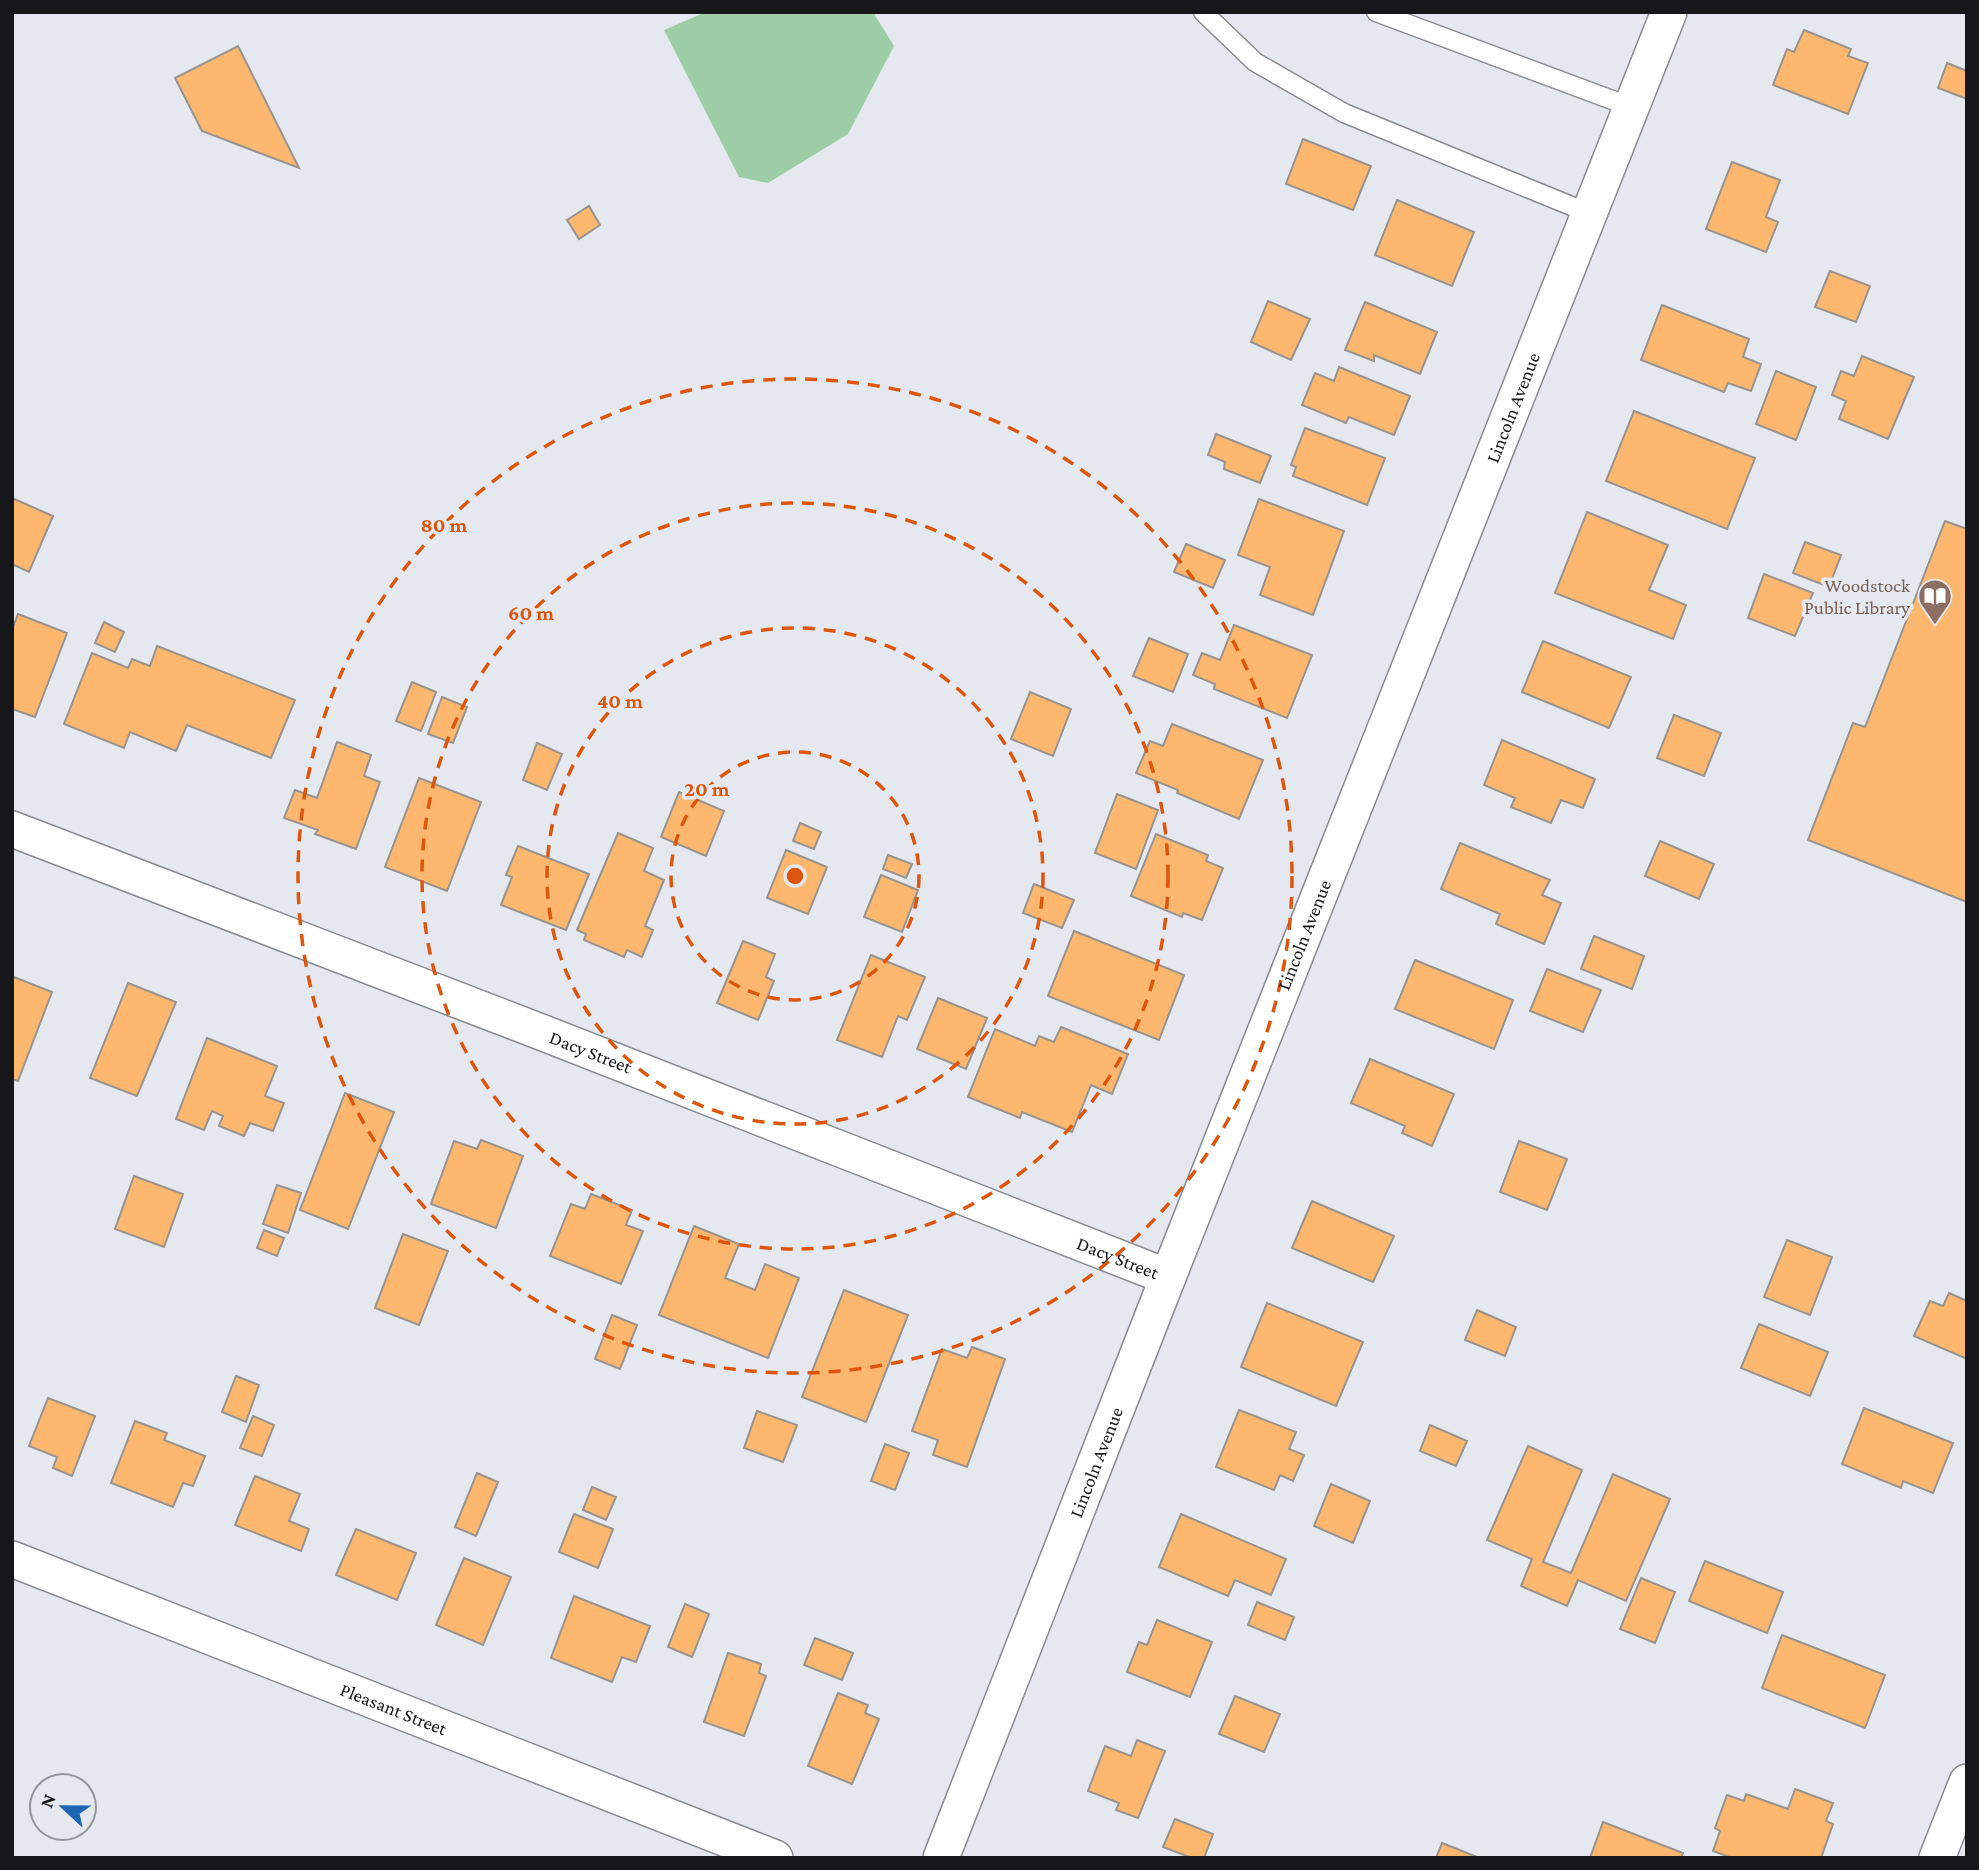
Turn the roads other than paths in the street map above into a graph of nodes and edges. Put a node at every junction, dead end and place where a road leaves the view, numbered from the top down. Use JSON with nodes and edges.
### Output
{"nodes":[{"id":1,"x":1203,"y":12,"type":"edge"},
{"id":2,"x":1377,"y":12,"type":"edge"},
{"id":3,"x":1669,"y":12,"type":"edge"},
{"id":4,"x":1631,"y":107,"type":"junction"},
{"id":5,"x":1591,"y":214,"type":"junction"},
{"id":6,"x":12,"y":829,"type":"edge"},
{"id":7,"x":1168,"y":1277,"type":"junction"},
{"id":8,"x":12,"y":1559,"type":"edge"},
{"id":9,"x":1967,"y":1782,"type":"edge"},
{"id":10,"x":775,"y":1858,"type":"edge"},
{"id":11,"x":941,"y":1858,"type":"edge"},
{"id":12,"x":1937,"y":1858,"type":"edge"}],
"edges":[{"from":1,"to":5,"type":"lane"},
{"from":2,"to":4,"type":"lane"},
{"from":3,"to":4,"type":"street","name":"Lincoln Avenue"},
{"from":4,"to":5,"type":"street","name":"Lincoln Avenue"},
{"from":5,"to":7,"type":"street","name":"Lincoln Avenue"},
{"from":6,"to":7,"type":"street","name":"Dacy Street"},
{"from":7,"to":11,"type":"street","name":"Lincoln Avenue"},
{"from":8,"to":10,"type":"street","name":"Pleasant Street"},
{"from":9,"to":12,"type":"street"}]}
